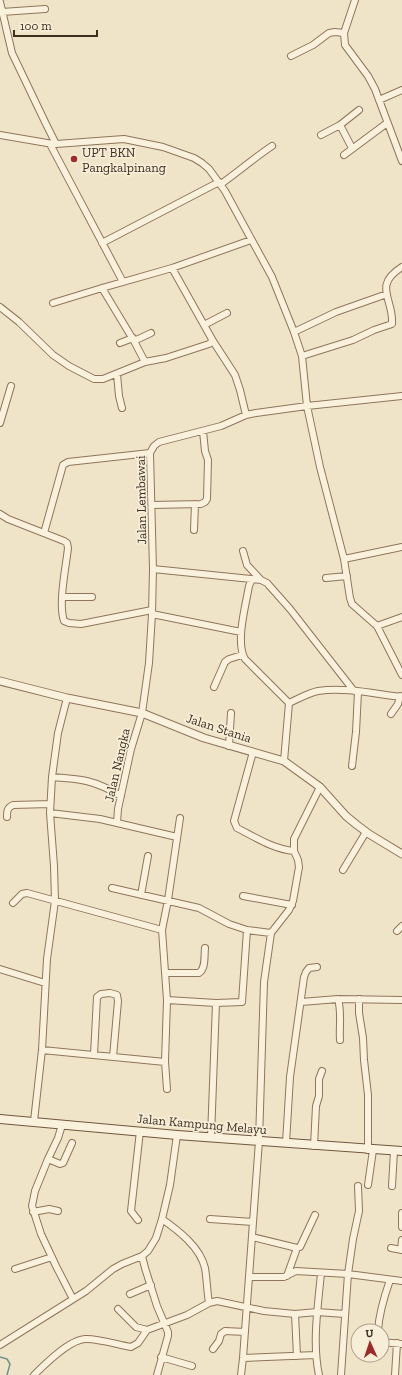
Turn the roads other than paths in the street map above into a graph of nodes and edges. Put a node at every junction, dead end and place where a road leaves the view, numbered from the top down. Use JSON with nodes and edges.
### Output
{"nodes":[{"id":1,"x":353,"y":1,"type":"edge"},
{"id":2,"x":0,"y":2,"type":"edge"},
{"id":3,"x":45,"y":9,"type":"dead end"},
{"id":4,"x":2,"y":12,"type":"junction"},
{"id":5,"x":344,"y":32,"type":"junction"},
{"id":6,"x":8,"y":35,"type":"junction"},
{"id":7,"x":0,"y":37,"type":"edge"},
{"id":8,"x":292,"y":56,"type":"dead end"},
{"id":9,"x":402,"y":90,"type":"edge"},
{"id":10,"x":379,"y":100,"type":"junction"},
{"id":11,"x":359,"y":110,"type":"dead end"},
{"id":12,"x":387,"y":123,"type":"junction"},
{"id":13,"x":340,"y":125,"type":"junction"},
{"id":14,"x":0,"y":135,"type":"edge"},
{"id":15,"x":321,"y":135,"type":"dead end"},
{"id":16,"x":53,"y":144,"type":"junction"},
{"id":17,"x":272,"y":146,"type":"dead end"},
{"id":18,"x":352,"y":148,"type":"junction"},
{"id":19,"x":344,"y":155,"type":"dead end"},
{"id":20,"x":402,"y":161,"type":"edge"},
{"id":21,"x":220,"y":183,"type":"junction"},
{"id":22,"x":251,"y":240,"type":"junction"},
{"id":23,"x":102,"y":243,"type":"junction"},
{"id":24,"x":402,"y":267,"type":"edge"},
{"id":25,"x":172,"y":268,"type":"junction"},
{"id":26,"x":123,"y":282,"type":"junction"},
{"id":27,"x":102,"y":288,"type":"junction"},
{"id":28,"x":387,"y":294,"type":"junction"},
{"id":29,"x":53,"y":303,"type":"dead end"},
{"id":30,"x":0,"y":307,"type":"edge"},
{"id":31,"x":228,"y":313,"type":"dead end"},
{"id":32,"x":204,"y":325,"type":"junction"},
{"id":33,"x":294,"y":332,"type":"junction"},
{"id":34,"x":151,"y":334,"type":"dead end"},
{"id":35,"x":134,"y":340,"type":"junction"},
{"id":36,"x":213,"y":340,"type":"junction"},
{"id":37,"x":120,"y":343,"type":"dead end"},
{"id":38,"x":302,"y":356,"type":"junction"},
{"id":39,"x":145,"y":362,"type":"junction"},
{"id":40,"x":117,"y":374,"type":"junction"},
{"id":41,"x":11,"y":386,"type":"dead end"},
{"id":42,"x":402,"y":396,"type":"edge"},
{"id":43,"x":307,"y":406,"type":"junction"},
{"id":44,"x":122,"y":408,"type":"dead end"},
{"id":45,"x":246,"y":415,"type":"junction"},
{"id":46,"x":0,"y":423,"type":"edge"},
{"id":47,"x":203,"y":431,"type":"junction"},
{"id":48,"x":150,"y":453,"type":"junction"},
{"id":49,"x":195,"y":504,"type":"junction"},
{"id":50,"x":152,"y":505,"type":"junction"},
{"id":51,"x":0,"y":514,"type":"edge"},
{"id":52,"x":194,"y":530,"type":"dead end"},
{"id":53,"x":44,"y":533,"type":"junction"},
{"id":54,"x":402,"y":547,"type":"edge"},
{"id":55,"x":243,"y":551,"type":"dead end"},
{"id":56,"x":344,"y":560,"type":"junction"},
{"id":57,"x":153,"y":569,"type":"junction"},
{"id":58,"x":347,"y":576,"type":"junction"},
{"id":59,"x":326,"y":578,"type":"dead end"},
{"id":60,"x":252,"y":579,"type":"junction"},
{"id":61,"x":261,"y":580,"type":"junction"},
{"id":62,"x":62,"y":597,"type":"junction"},
{"id":63,"x":92,"y":597,"type":"dead end"},
{"id":64,"x":152,"y":612,"type":"junction"},
{"id":65,"x":402,"y":617,"type":"edge"},
{"id":66,"x":377,"y":626,"type":"junction"},
{"id":67,"x":241,"y":632,"type":"junction"},
{"id":68,"x":242,"y":655,"type":"junction"},
{"id":69,"x":402,"y":675,"type":"edge"},
{"id":70,"x":0,"y":681,"type":"edge"},
{"id":71,"x":214,"y":687,"type":"dead end"},
{"id":72,"x":356,"y":692,"type":"junction"},
{"id":73,"x":401,"y":697,"type":"edge"},
{"id":74,"x":67,"y":698,"type":"junction"},
{"id":75,"x":289,"y":704,"type":"junction"},
{"id":76,"x":142,"y":713,"type":"junction"},
{"id":77,"x":231,"y":713,"type":"dead end"},
{"id":78,"x":391,"y":714,"type":"dead end"},
{"id":79,"x":229,"y":746,"type":"junction"},
{"id":80,"x":253,"y":752,"type":"junction"},
{"id":81,"x":284,"y":761,"type":"junction"},
{"id":82,"x":352,"y":766,"type":"dead end"},
{"id":83,"x":52,"y":776,"type":"junction"},
{"id":84,"x":320,"y":788,"type":"junction"},
{"id":85,"x":121,"y":796,"type":"junction"},
{"id":86,"x":50,"y":804,"type":"junction"},
{"id":87,"x":50,"y":813,"type":"junction"},
{"id":88,"x":7,"y":817,"type":"dead end"},
{"id":89,"x":180,"y":818,"type":"dead end"},
{"id":90,"x":117,"y":823,"type":"junction"},
{"id":91,"x":366,"y":832,"type":"junction"},
{"id":92,"x":177,"y":837,"type":"junction"},
{"id":93,"x":294,"y":851,"type":"junction"},
{"id":94,"x":402,"y":854,"type":"edge"},
{"id":95,"x":148,"y":856,"type":"dead end"},
{"id":96,"x":343,"y":870,"type":"dead end"},
{"id":97,"x":112,"y":888,"type":"dead end"},
{"id":98,"x":141,"y":895,"type":"junction"},
{"id":99,"x":243,"y":896,"type":"dead end"},
{"id":100,"x":168,"y":900,"type":"junction"},
{"id":101,"x":55,"y":901,"type":"junction"},
{"id":102,"x":13,"y":903,"type":"dead end"},
{"id":103,"x":292,"y":905,"type":"junction"},
{"id":104,"x":402,"y":926,"type":"edge"},
{"id":105,"x":162,"y":930,"type":"junction"},
{"id":106,"x":247,"y":930,"type":"junction"},
{"id":107,"x":397,"y":931,"type":"dead end"},
{"id":108,"x":271,"y":933,"type":"junction"},
{"id":109,"x":205,"y":948,"type":"dead end"},
{"id":110,"x":317,"y":967,"type":"dead end"},
{"id":111,"x":0,"y":969,"type":"edge"},
{"id":112,"x":165,"y":973,"type":"junction"},
{"id":113,"x":45,"y":983,"type":"junction"},
{"id":114,"x":338,"y":999,"type":"junction"},
{"id":115,"x":359,"y":999,"type":"junction"},
{"id":116,"x":167,"y":1000,"type":"junction"},
{"id":117,"x":402,"y":1000,"type":"edge"},
{"id":118,"x":301,"y":1002,"type":"junction"},
{"id":119,"x":216,"y":1003,"type":"junction"},
{"id":120,"x":340,"y":1040,"type":"dead end"},
{"id":121,"x":42,"y":1050,"type":"junction"},
{"id":122,"x":94,"y":1055,"type":"junction"},
{"id":123,"x":113,"y":1057,"type":"junction"},
{"id":124,"x":165,"y":1062,"type":"junction"},
{"id":125,"x":322,"y":1071,"type":"dead end"},
{"id":126,"x":167,"y":1089,"type":"dead end"},
{"id":127,"x":0,"y":1119,"type":"edge"},
{"id":128,"x":34,"y":1122,"type":"junction"},
{"id":129,"x":62,"y":1125,"type":"junction"},
{"id":130,"x":140,"y":1131,"type":"junction"},
{"id":131,"x":177,"y":1135,"type":"junction"},
{"id":132,"x":210,"y":1136,"type":"junction"},
{"id":133,"x":259,"y":1141,"type":"junction"},
{"id":134,"x":72,"y":1143,"type":"dead end"},
{"id":135,"x":286,"y":1143,"type":"junction"},
{"id":136,"x":314,"y":1146,"type":"junction"},
{"id":137,"x":370,"y":1150,"type":"junction"},
{"id":138,"x":398,"y":1151,"type":"edge"},
{"id":139,"x":48,"y":1159,"type":"junction"},
{"id":140,"x":368,"y":1185,"type":"dead end"},
{"id":141,"x":358,"y":1186,"type":"dead end"},
{"id":142,"x":392,"y":1186,"type":"dead end"},
{"id":143,"x":58,"y":1211,"type":"dead end"},
{"id":144,"x":33,"y":1212,"type":"junction"},
{"id":145,"x":402,"y":1213,"type":"edge"},
{"id":146,"x":315,"y":1215,"type":"dead end"},
{"id":147,"x":210,"y":1219,"type":"dead end"},
{"id":148,"x":138,"y":1220,"type":"dead end"},
{"id":149,"x":162,"y":1220,"type":"junction"},
{"id":150,"x":253,"y":1222,"type":"junction"},
{"id":151,"x":402,"y":1227,"type":"edge"},
{"id":152,"x":252,"y":1237,"type":"junction"},
{"id":153,"x":402,"y":1240,"type":"edge"},
{"id":154,"x":297,"y":1248,"type":"junction"},
{"id":155,"x":391,"y":1248,"type":"dead end"},
{"id":156,"x":402,"y":1250,"type":"edge"},
{"id":157,"x":142,"y":1256,"type":"junction"},
{"id":158,"x":52,"y":1257,"type":"junction"},
{"id":159,"x":15,"y":1269,"type":"dead end"},
{"id":160,"x":321,"y":1273,"type":"junction"},
{"id":161,"x":348,"y":1274,"type":"junction"},
{"id":162,"x":287,"y":1276,"type":"junction"},
{"id":163,"x":249,"y":1277,"type":"junction"},
{"id":164,"x":390,"y":1280,"type":"junction"},
{"id":165,"x":402,"y":1281,"type":"edge"},
{"id":166,"x":151,"y":1285,"type":"junction"},
{"id":167,"x":130,"y":1294,"type":"dead end"},
{"id":168,"x":73,"y":1299,"type":"junction"},
{"id":169,"x":209,"y":1303,"type":"junction"},
{"id":170,"x":247,"y":1308,"type":"junction"},
{"id":171,"x":118,"y":1309,"type":"dead end"},
{"id":172,"x":317,"y":1312,"type":"junction"},
{"id":173,"x":295,"y":1314,"type":"junction"},
{"id":174,"x":345,"y":1314,"type":"junction"},
{"id":175,"x":165,"y":1323,"type":"junction"},
{"id":176,"x":378,"y":1323,"type":"edge"},
{"id":177,"x":146,"y":1330,"type":"junction"},
{"id":178,"x":245,"y":1332,"type":"junction"},
{"id":179,"x":1,"y":1342,"type":"edge"},
{"id":180,"x":399,"y":1343,"type":"edge"},
{"id":181,"x":213,"y":1349,"type":"dead end"},
{"id":182,"x":316,"y":1355,"type":"junction"},
{"id":183,"x":297,"y":1356,"type":"junction"},
{"id":184,"x":161,"y":1357,"type":"junction"},
{"id":185,"x":244,"y":1358,"type":"junction"},
{"id":186,"x":192,"y":1366,"type":"dead end"},
{"id":187,"x":398,"y":1372,"type":"edge"},
{"id":188,"x":34,"y":1375,"type":"edge"},
{"id":189,"x":157,"y":1375,"type":"edge"},
{"id":190,"x":241,"y":1375,"type":"edge"},
{"id":191,"x":319,"y":1375,"type":"edge"},
{"id":192,"x":341,"y":1375,"type":"edge"}],
"edges":[{"from":1,"to":5,"type":"street"},
{"from":2,"to":4,"type":"street"},
{"from":3,"to":4,"type":"street"},
{"from":4,"to":6,"type":"street"},
{"from":5,"to":8,"type":"street"},
{"from":5,"to":10,"type":"street"},
{"from":6,"to":7,"type":"street"},
{"from":6,"to":16,"type":"street"},
{"from":9,"to":10,"type":"street"},
{"from":10,"to":12,"type":"street"},
{"from":11,"to":13,"type":"street"},
{"from":12,"to":18,"type":"street"},
{"from":12,"to":20,"type":"street"},
{"from":13,"to":15,"type":"street"},
{"from":13,"to":18,"type":"street"},
{"from":14,"to":16,"type":"street"},
{"from":16,"to":21,"type":"street"},
{"from":16,"to":23,"type":"street"},
{"from":17,"to":21,"type":"street"},
{"from":18,"to":19,"type":"street"},
{"from":21,"to":22,"type":"street"},
{"from":21,"to":23,"type":"street"},
{"from":22,"to":25,"type":"street"},
{"from":22,"to":33,"type":"street"},
{"from":23,"to":26,"type":"street"},
{"from":24,"to":28,"type":"street"},
{"from":25,"to":26,"type":"street"},
{"from":25,"to":32,"type":"street"},
{"from":26,"to":27,"type":"street"},
{"from":27,"to":29,"type":"street"},
{"from":27,"to":35,"type":"street"},
{"from":28,"to":33,"type":"street"},
{"from":28,"to":38,"type":"street"},
{"from":30,"to":40,"type":"street"},
{"from":31,"to":32,"type":"street"},
{"from":32,"to":36,"type":"street"},
{"from":33,"to":38,"type":"street"},
{"from":34,"to":35,"type":"street"},
{"from":35,"to":37,"type":"street"},
{"from":35,"to":39,"type":"street"},
{"from":36,"to":39,"type":"street"},
{"from":36,"to":45,"type":"street"},
{"from":38,"to":43,"type":"street"},
{"from":39,"to":40,"type":"street"},
{"from":40,"to":44,"type":"street"},
{"from":41,"to":46,"type":"street"},
{"from":42,"to":43,"type":"street","name":"Jalan Lembawai"},
{"from":43,"to":45,"type":"street","name":"Jalan Lembawai"},
{"from":43,"to":56,"type":"street"},
{"from":45,"to":47,"type":"street","name":"Jalan Lembawai"},
{"from":47,"to":48,"type":"street","name":"Jalan Lembawai"},
{"from":47,"to":49,"type":"street"},
{"from":48,"to":50,"type":"street","name":"Jalan Lembawai"},
{"from":48,"to":53,"type":"street"},
{"from":49,"to":50,"type":"street"},
{"from":49,"to":52,"type":"street"},
{"from":50,"to":57,"type":"street","name":"Jalan Lembawai"},
{"from":51,"to":53,"type":"street"},
{"from":53,"to":62,"type":"street"},
{"from":54,"to":56,"type":"street"},
{"from":55,"to":61,"type":"street"},
{"from":56,"to":58,"type":"street"},
{"from":57,"to":60,"type":"street"},
{"from":57,"to":64,"type":"street","name":"Jalan Lembawai"},
{"from":58,"to":59,"type":"street"},
{"from":58,"to":66,"type":"street"},
{"from":60,"to":61,"type":"street"},
{"from":60,"to":67,"type":"street"},
{"from":61,"to":72,"type":"street"},
{"from":62,"to":63,"type":"street"},
{"from":62,"to":64,"type":"street"},
{"from":64,"to":67,"type":"street"},
{"from":64,"to":76,"type":"street","name":"Jalan Lembawai"},
{"from":65,"to":66,"type":"street"},
{"from":66,"to":69,"type":"street"},
{"from":67,"to":68,"type":"street"},
{"from":68,"to":71,"type":"street"},
{"from":68,"to":75,"type":"street"},
{"from":70,"to":74,"type":"street","name":"Jalan Stania"},
{"from":72,"to":73,"type":"street"},
{"from":72,"to":75,"type":"street"},
{"from":72,"to":82,"type":"street"},
{"from":73,"to":78,"type":"street"},
{"from":74,"to":76,"type":"street","name":"Jalan Stania"},
{"from":74,"to":83,"type":"street"},
{"from":75,"to":81,"type":"street"},
{"from":76,"to":79,"type":"street","name":"Jalan Stania"},
{"from":76,"to":85,"type":"street","name":"Jalan Nangka"},
{"from":77,"to":79,"type":"street"},
{"from":79,"to":80,"type":"street","name":"Jalan Stania"},
{"from":80,"to":81,"type":"street","name":"Jalan Stania"},
{"from":80,"to":93,"type":"street"},
{"from":81,"to":84,"type":"street","name":"Jalan Stania"},
{"from":83,"to":85,"type":"street"},
{"from":83,"to":86,"type":"street"},
{"from":84,"to":91,"type":"street","name":"Jalan Stania"},
{"from":84,"to":93,"type":"street"},
{"from":85,"to":90,"type":"street","name":"Jalan Nangka"},
{"from":86,"to":87,"type":"street"},
{"from":86,"to":88,"type":"street"},
{"from":87,"to":90,"type":"street"},
{"from":87,"to":101,"type":"street"},
{"from":89,"to":92,"type":"street"},
{"from":90,"to":92,"type":"street"},
{"from":91,"to":94,"type":"street","name":"Jalan Stania"},
{"from":91,"to":96,"type":"street"},
{"from":92,"to":100,"type":"street"},
{"from":93,"to":103,"type":"street"},
{"from":95,"to":98,"type":"street"},
{"from":97,"to":98,"type":"street"},
{"from":98,"to":100,"type":"street"},
{"from":99,"to":103,"type":"street"},
{"from":100,"to":105,"type":"street"},
{"from":100,"to":106,"type":"street"},
{"from":101,"to":102,"type":"street"},
{"from":101,"to":105,"type":"street"},
{"from":101,"to":113,"type":"street"},
{"from":103,"to":108,"type":"street"},
{"from":104,"to":107,"type":"street"},
{"from":105,"to":112,"type":"street"},
{"from":106,"to":108,"type":"street"},
{"from":106,"to":119,"type":"street"},
{"from":108,"to":133,"type":"street"},
{"from":109,"to":112,"type":"street"},
{"from":110,"to":118,"type":"street"},
{"from":111,"to":113,"type":"street"},
{"from":112,"to":116,"type":"street"},
{"from":113,"to":121,"type":"street"},
{"from":114,"to":115,"type":"street"},
{"from":114,"to":118,"type":"street"},
{"from":114,"to":120,"type":"street"},
{"from":115,"to":117,"type":"street"},
{"from":115,"to":137,"type":"street"},
{"from":116,"to":119,"type":"street"},
{"from":116,"to":124,"type":"street"},
{"from":118,"to":135,"type":"street"},
{"from":119,"to":132,"type":"street"},
{"from":121,"to":122,"type":"street"},
{"from":121,"to":128,"type":"street"},
{"from":122,"to":123,"type":"street"},
{"from":122,"to":123,"type":"street"},
{"from":123,"to":124,"type":"street"},
{"from":124,"to":126,"type":"street"},
{"from":125,"to":136,"type":"street"},
{"from":127,"to":128,"type":"main road","name":"Jalan Kampung Melayu"},
{"from":128,"to":129,"type":"main road","name":"Jalan Kampung Melayu"},
{"from":129,"to":130,"type":"main road","name":"Jalan Kampung Melayu"},
{"from":129,"to":139,"type":"street"},
{"from":130,"to":131,"type":"main road","name":"Jalan Kampung Melayu"},
{"from":130,"to":148,"type":"street"},
{"from":131,"to":132,"type":"main road","name":"Jalan Kampung Melayu"},
{"from":131,"to":149,"type":"street"},
{"from":132,"to":133,"type":"main road","name":"Jalan Kampung Melayu"},
{"from":133,"to":135,"type":"main road","name":"Jalan Kampung Melayu"},
{"from":133,"to":150,"type":"street"},
{"from":134,"to":139,"type":"street"},
{"from":135,"to":136,"type":"main road","name":"Jalan Kampung Melayu"},
{"from":136,"to":137,"type":"main road","name":"Jalan Kampung Melayu"},
{"from":137,"to":138,"type":"main road","name":"Jalan Kampung Melayu"},
{"from":137,"to":140,"type":"street"},
{"from":138,"to":142,"type":"street"},
{"from":139,"to":144,"type":"street"},
{"from":141,"to":161,"type":"street"},
{"from":143,"to":144,"type":"street"},
{"from":144,"to":158,"type":"street"},
{"from":145,"to":151,"type":"street"},
{"from":146,"to":154,"type":"street"},
{"from":147,"to":150,"type":"street"},
{"from":149,"to":157,"type":"street"},
{"from":149,"to":169,"type":"street"},
{"from":150,"to":152,"type":"street"},
{"from":152,"to":154,"type":"street"},
{"from":152,"to":163,"type":"street"},
{"from":153,"to":156,"type":"street"},
{"from":154,"to":162,"type":"street"},
{"from":155,"to":156,"type":"street"},
{"from":157,"to":166,"type":"street"},
{"from":157,"to":168,"type":"street"},
{"from":158,"to":159,"type":"street"},
{"from":158,"to":168,"type":"street"},
{"from":160,"to":161,"type":"street"},
{"from":160,"to":162,"type":"street"},
{"from":160,"to":172,"type":"street"},
{"from":161,"to":164,"type":"street"},
{"from":161,"to":174,"type":"street"},
{"from":162,"to":163,"type":"street"},
{"from":163,"to":170,"type":"street"},
{"from":164,"to":165,"type":"street"},
{"from":164,"to":176,"type":"street"},
{"from":166,"to":167,"type":"street"},
{"from":166,"to":175,"type":"street"},
{"from":168,"to":179,"type":"street"},
{"from":169,"to":170,"type":"street"},
{"from":169,"to":175,"type":"street"},
{"from":170,"to":173,"type":"street"},
{"from":170,"to":178,"type":"street"},
{"from":171,"to":177,"type":"street"},
{"from":172,"to":173,"type":"street"},
{"from":172,"to":174,"type":"street"},
{"from":172,"to":182,"type":"street"},
{"from":173,"to":183,"type":"street"},
{"from":174,"to":192,"type":"street"},
{"from":175,"to":177,"type":"street"},
{"from":175,"to":184,"type":"street"},
{"from":177,"to":188,"type":"street"},
{"from":178,"to":181,"type":"street"},
{"from":178,"to":185,"type":"street"},
{"from":180,"to":187,"type":"street"},
{"from":182,"to":183,"type":"street"},
{"from":182,"to":191,"type":"street"},
{"from":183,"to":185,"type":"street"},
{"from":184,"to":186,"type":"street"},
{"from":184,"to":189,"type":"street"},
{"from":185,"to":190,"type":"street"}]}
